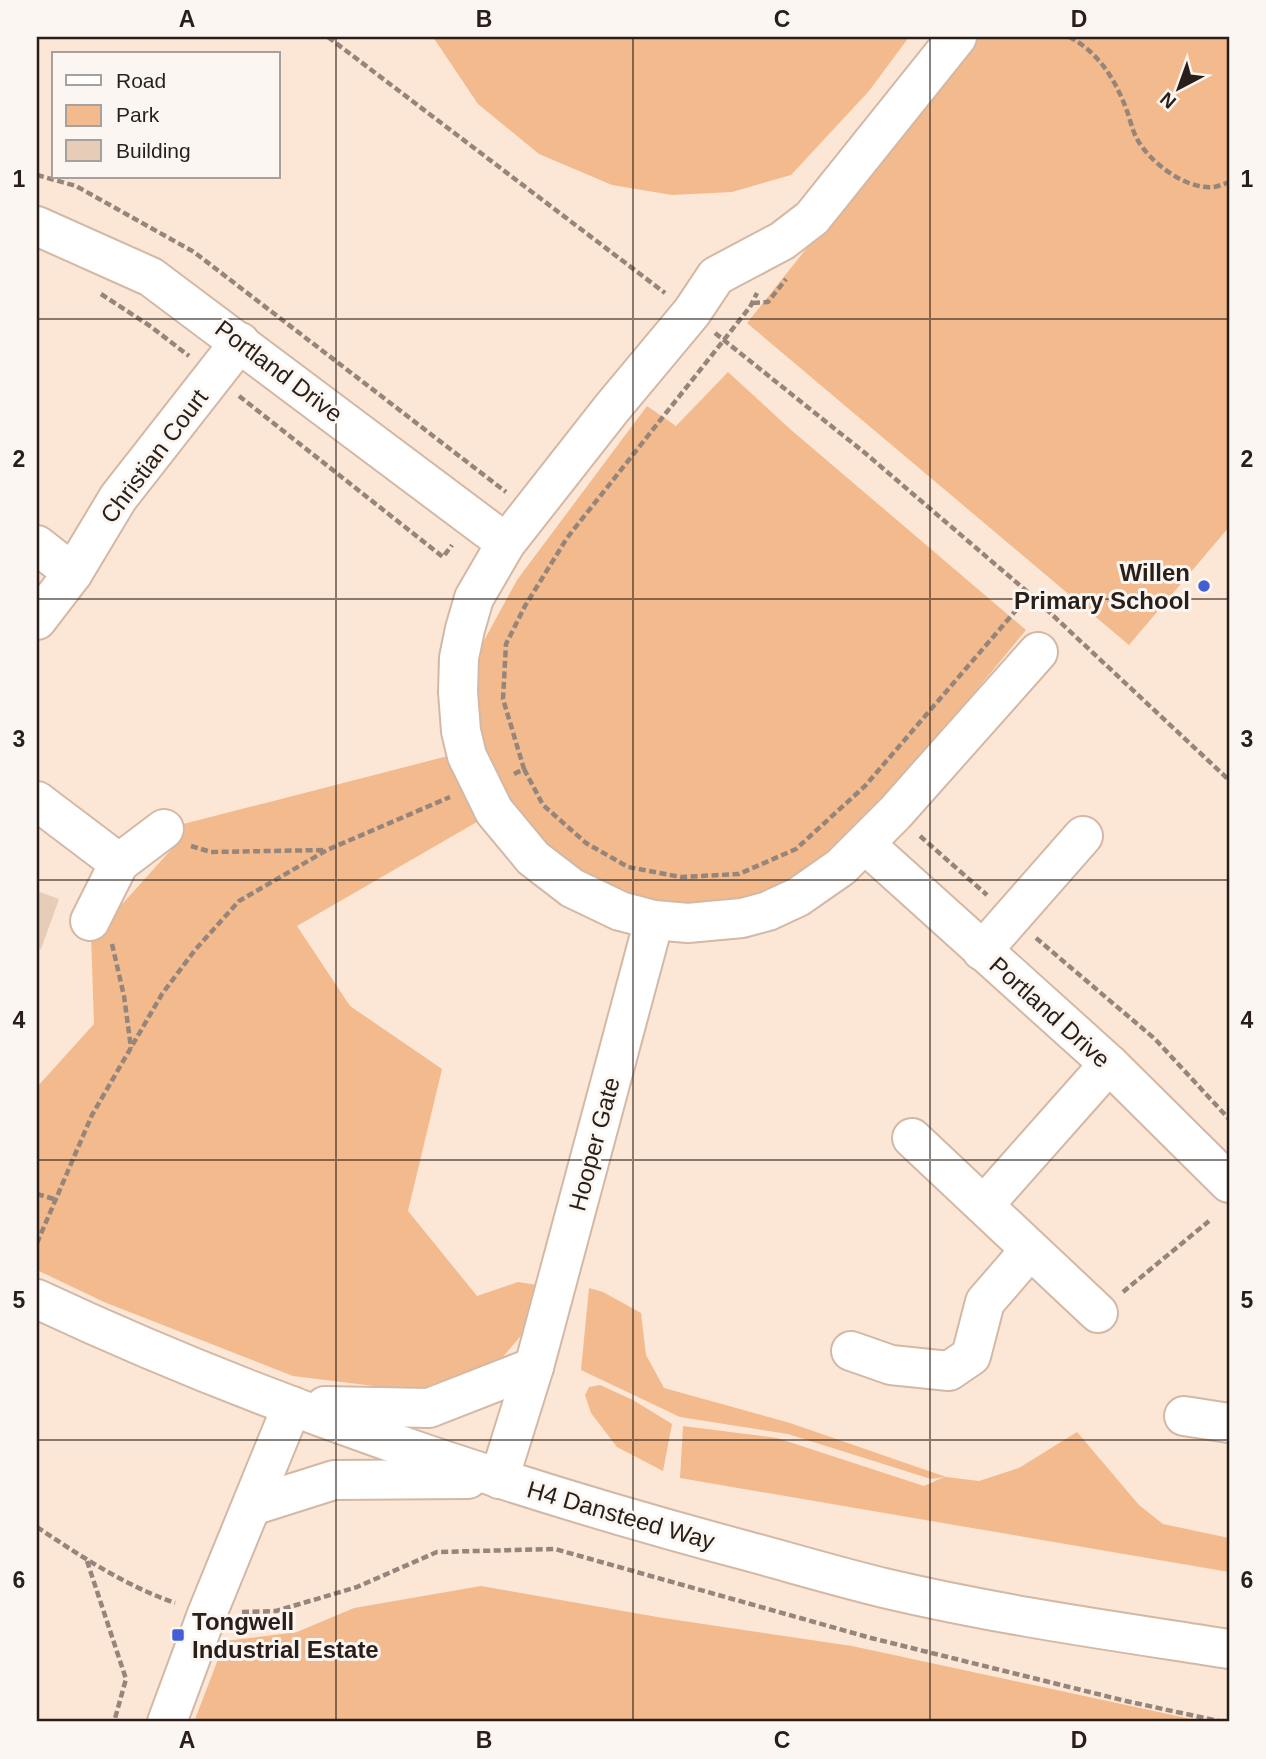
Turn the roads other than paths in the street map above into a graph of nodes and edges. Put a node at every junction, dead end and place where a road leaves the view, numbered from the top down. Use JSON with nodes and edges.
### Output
{"nodes":[{"id":1,"x":957,"y":37,"type":"edge"},
{"id":2,"x":37,"y":226,"type":"edge"},
{"id":3,"x":240,"y":342,"type":"junction"},
{"id":4,"x":506,"y":542,"type":"junction"},
{"id":5,"x":37,"y":545,"type":"edge"},
{"id":6,"x":73,"y":573,"type":"junction"},
{"id":7,"x":37,"y":620,"type":"edge"},
{"id":8,"x":1038,"y":652,"type":"dead end"},
{"id":9,"x":37,"y":802,"type":"edge"},
{"id":10,"x":164,"y":829,"type":"road end"},
{"id":11,"x":1083,"y":836,"type":"dead end"},
{"id":12,"x":866,"y":845,"type":"junction"},
{"id":13,"x":119,"y":863,"type":"junction"},
{"id":14,"x":654,"y":920,"type":"junction"},
{"id":15,"x":90,"y":921,"type":"road end"},
{"id":16,"x":982,"y":951,"type":"junction"},
{"id":17,"x":1109,"y":1064,"type":"junction"},
{"id":18,"x":912,"y":1138,"type":"dead end"},
{"id":19,"x":1229,"y":1183,"type":"edge"},
{"id":20,"x":984,"y":1205,"type":"junction"},
{"id":21,"x":1030,"y":1250,"type":"junction"},
{"id":22,"x":48,"y":1304,"type":"edge"},
{"id":23,"x":1098,"y":1313,"type":"road end"},
{"id":24,"x":851,"y":1351,"type":"dead end"},
{"id":25,"x":534,"y":1367,"type":"junction"},
{"id":26,"x":292,"y":1406,"type":"junction"},
{"id":27,"x":1184,"y":1416,"type":"dead end"},
{"id":28,"x":1229,"y":1423,"type":"edge"},
{"id":29,"x":499,"y":1479,"type":"junction"},
{"id":30,"x":252,"y":1506,"type":"junction"},
{"id":31,"x":1229,"y":1649,"type":"edge"},
{"id":32,"x":167,"y":1722,"type":"edge"}],
"edges":[{"from":1,"to":4,"type":"street"},
{"from":2,"to":3,"type":"street","name":"Portland Drive"},
{"from":3,"to":4,"type":"street","name":"Portland Drive"},
{"from":3,"to":6,"type":"street","name":"Christian Court"},
{"from":4,"to":14,"type":"street"},
{"from":5,"to":6,"type":"street"},
{"from":6,"to":7,"type":"street","name":"Christian Court"},
{"from":8,"to":12,"type":"street"},
{"from":9,"to":13,"type":"street"},
{"from":10,"to":13,"type":"street"},
{"from":11,"to":16,"type":"street"},
{"from":12,"to":14,"type":"street"},
{"from":12,"to":16,"type":"street","name":"Portland Drive"},
{"from":13,"to":15,"type":"street"},
{"from":14,"to":25,"type":"street","name":"Hooper Gate"},
{"from":16,"to":17,"type":"street","name":"Portland Drive"},
{"from":17,"to":19,"type":"street","name":"Portland Drive"},
{"from":17,"to":20,"type":"street"},
{"from":18,"to":20,"type":"street"},
{"from":20,"to":21,"type":"street"},
{"from":21,"to":23,"type":"street"},
{"from":21,"to":24,"type":"street"},
{"from":22,"to":26,"type":"street","name":"H4 Dansteed Way"},
{"from":25,"to":26,"type":"street"},
{"from":25,"to":29,"type":"street","name":"Hooper Gate"},
{"from":26,"to":29,"type":"street","name":"H4 Dansteed Way"},
{"from":26,"to":30,"type":"street"},
{"from":27,"to":28,"type":"street"},
{"from":29,"to":30,"type":"street"},
{"from":29,"to":31,"type":"street","name":"H4 Dansteed Way"},
{"from":30,"to":32,"type":"street"}]}
